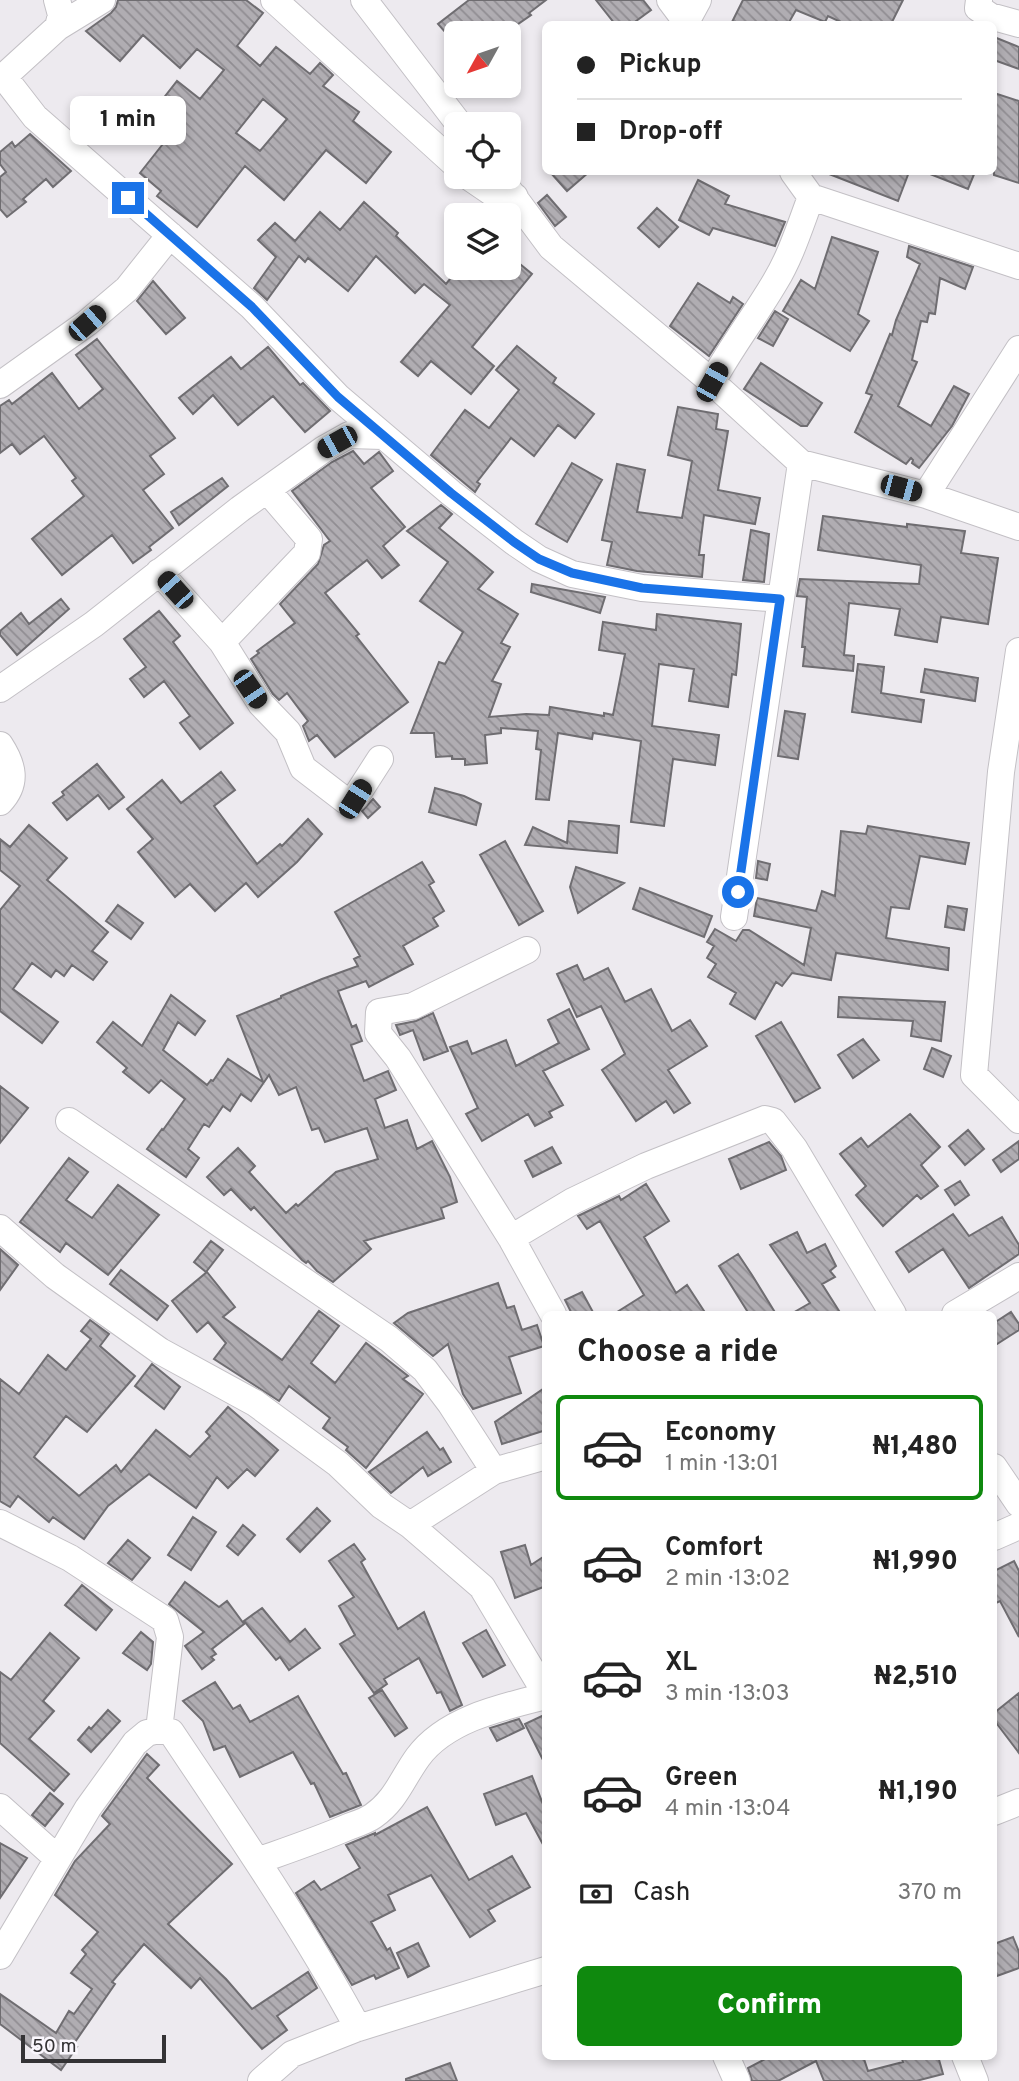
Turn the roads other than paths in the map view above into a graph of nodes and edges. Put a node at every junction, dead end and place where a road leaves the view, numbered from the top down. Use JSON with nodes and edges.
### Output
{"nodes":[{"id":1,"x":57,"y":0,"type":"edge"},
{"id":2,"x":102,"y":0,"type":"edge"},
{"id":3,"x":274,"y":0,"type":"edge"},
{"id":4,"x":670,"y":0,"type":"edge"},
{"id":5,"x":979,"y":0,"type":"edge"},
{"id":6,"x":369,"y":2,"type":"edge"},
{"id":7,"x":691,"y":16,"type":"edge"},
{"id":8,"x":1019,"y":24,"type":"edge"},
{"id":9,"x":58,"y":27,"type":"junction"},
{"id":10,"x":2,"y":79,"type":"edge"},
{"id":11,"x":450,"y":112,"type":"edge"},
{"id":12,"x":444,"y":154,"type":"edge"},
{"id":13,"x":795,"y":175,"type":"edge"},
{"id":14,"x":508,"y":189,"type":"edge"},
{"id":15,"x":811,"y":197,"type":"junction"},
{"id":16,"x":170,"y":235,"type":"junction"},
{"id":17,"x":1019,"y":266,"type":"edge"},
{"id":18,"x":1019,"y":349,"type":"edge"},
{"id":19,"x":712,"y":382,"type":"junction"},
{"id":20,"x":0,"y":385,"type":"edge"},
{"id":21,"x":383,"y":436,"type":"junction"},
{"id":22,"x":801,"y":463,"type":"junction"},
{"id":23,"x":267,"y":490,"type":"junction"},
{"id":24,"x":926,"y":495,"type":"junction"},
{"id":25,"x":1019,"y":527,"type":"edge"},
{"id":26,"x":159,"y":572,"type":"junction"},
{"id":27,"x":780,"y":599,"type":"junction"},
{"id":28,"x":222,"y":642,"type":"junction"},
{"id":29,"x":1019,"y":651,"type":"edge"},
{"id":30,"x":0,"y":689,"type":"edge"},
{"id":31,"x":0,"y":745,"type":"edge"},
{"id":32,"x":380,"y":759,"type":"dead end"},
{"id":33,"x":0,"y":802,"type":"edge"},
{"id":34,"x":734,"y":917,"type":"dead end"},
{"id":35,"x":527,"y":950,"type":"dead end"},
{"id":36,"x":1019,"y":1119,"type":"edge"},
{"id":37,"x":69,"y":1121,"type":"dead end"},
{"id":38,"x":0,"y":1228,"type":"edge"},
{"id":39,"x":511,"y":1238,"type":"junction"},
{"id":40,"x":1019,"y":1276,"type":"edge"},
{"id":41,"x":551,"y":1311,"type":"edge"},
{"id":42,"x":891,"y":1311,"type":"edge"},
{"id":43,"x":960,"y":1311,"type":"edge"},
{"id":44,"x":542,"y":1457,"type":"edge"},
{"id":45,"x":494,"y":1471,"type":"junction"},
{"id":46,"x":997,"y":1471,"type":"edge"},
{"id":47,"x":1019,"y":1504,"type":"edge"},
{"id":48,"x":0,"y":1523,"type":"edge"},
{"id":49,"x":410,"y":1525,"type":"junction"},
{"id":50,"x":1019,"y":1527,"type":"edge"},
{"id":51,"x":997,"y":1536,"type":"edge"},
{"id":52,"x":542,"y":1688,"type":"edge"},
{"id":53,"x":542,"y":1696,"type":"edge"},
{"id":54,"x":159,"y":1730,"type":"junction"},
{"id":55,"x":1019,"y":1802,"type":"edge"},
{"id":56,"x":0,"y":1807,"type":"edge"},
{"id":57,"x":997,"y":1811,"type":"edge"},
{"id":58,"x":57,"y":1858,"type":"junction"},
{"id":59,"x":257,"y":1861,"type":"junction"},
{"id":60,"x":0,"y":1956,"type":"edge"},
{"id":61,"x":542,"y":1971,"type":"edge"},
{"id":62,"x":358,"y":2028,"type":"junction"},
{"id":63,"x":728,"y":2060,"type":"edge"},
{"id":64,"x":967,"y":2060,"type":"edge"},
{"id":65,"x":261,"y":2081,"type":"edge"},
{"id":66,"x":737,"y":2081,"type":"edge"},
{"id":67,"x":975,"y":2081,"type":"edge"}],
"edges":[{"from":1,"to":9,"type":"street"},
{"from":2,"to":9,"type":"street"},
{"from":3,"to":12,"type":"street"},
{"from":4,"to":7,"type":"street"},
{"from":5,"to":8,"type":"street"},
{"from":6,"to":11,"type":"street"},
{"from":9,"to":10,"type":"street"},
{"from":10,"to":16,"type":"street"},
{"from":13,"to":15,"type":"street"},
{"from":14,"to":19,"type":"street"},
{"from":15,"to":17,"type":"street"},
{"from":15,"to":19,"type":"street"},
{"from":16,"to":20,"type":"street"},
{"from":16,"to":21,"type":"street"},
{"from":18,"to":24,"type":"street"},
{"from":19,"to":22,"type":"street"},
{"from":21,"to":23,"type":"street"},
{"from":21,"to":27,"type":"street"},
{"from":22,"to":24,"type":"street"},
{"from":22,"to":27,"type":"street"},
{"from":23,"to":26,"type":"street"},
{"from":23,"to":28,"type":"street"},
{"from":24,"to":25,"type":"street"},
{"from":26,"to":28,"type":"street"},
{"from":26,"to":30,"type":"street"},
{"from":27,"to":34,"type":"street"},
{"from":28,"to":32,"type":"street"},
{"from":29,"to":36,"type":"street"},
{"from":31,"to":33,"type":"street"},
{"from":35,"to":39,"type":"street"},
{"from":37,"to":45,"type":"street"},
{"from":38,"to":49,"type":"street"},
{"from":39,"to":41,"type":"street"},
{"from":39,"to":42,"type":"street"},
{"from":40,"to":43,"type":"street"},
{"from":44,"to":45,"type":"street"},
{"from":45,"to":49,"type":"street"},
{"from":46,"to":47,"type":"street"},
{"from":48,"to":54,"type":"street"},
{"from":49,"to":52,"type":"street"},
{"from":50,"to":51,"type":"street"},
{"from":53,"to":59,"type":"street"},
{"from":54,"to":58,"type":"street"},
{"from":54,"to":59,"type":"street"},
{"from":55,"to":57,"type":"street"},
{"from":56,"to":58,"type":"street"},
{"from":58,"to":60,"type":"street"},
{"from":59,"to":62,"type":"street"},
{"from":61,"to":62,"type":"street"},
{"from":62,"to":65,"type":"street"},
{"from":63,"to":66,"type":"street"},
{"from":64,"to":67,"type":"street"}]}
